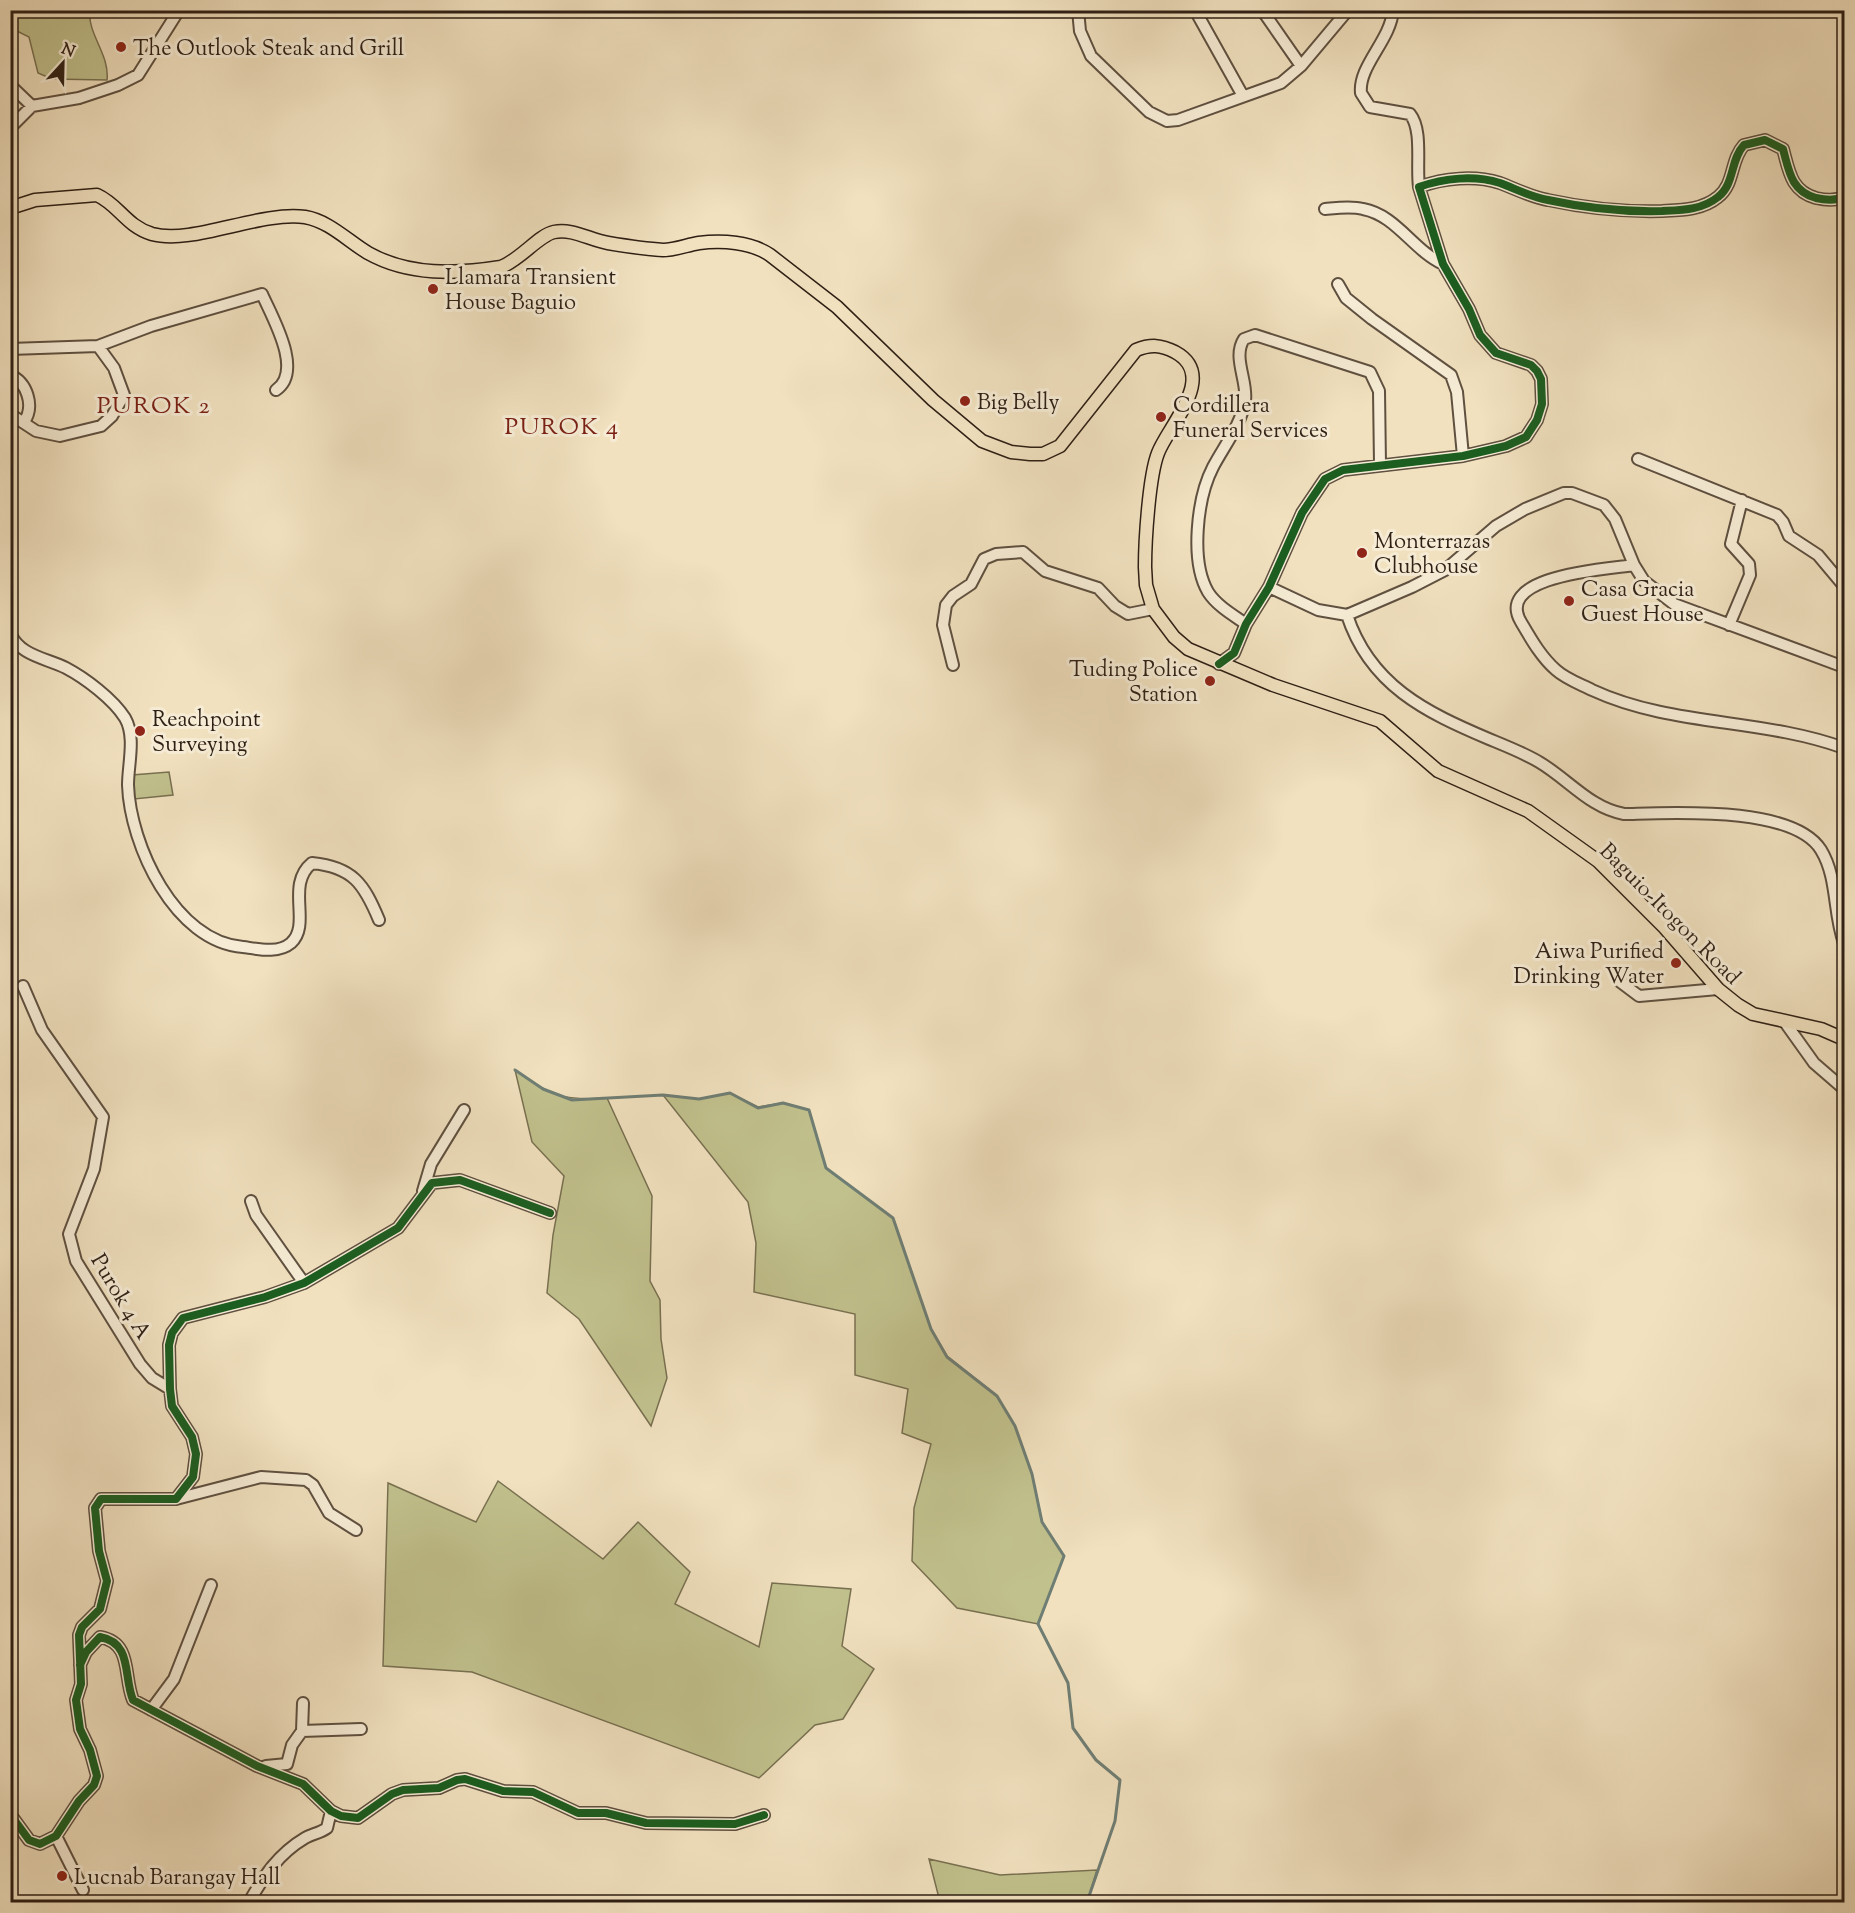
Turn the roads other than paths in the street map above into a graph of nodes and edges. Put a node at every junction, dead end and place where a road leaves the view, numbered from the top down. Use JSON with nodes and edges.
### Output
{"nodes":[{"id":1,"x":179,"y":10,"type":"edge"},
{"id":2,"x":1078,"y":10,"type":"edge"},
{"id":3,"x":1195,"y":10,"type":"edge"},
{"id":4,"x":1262,"y":10,"type":"edge"},
{"id":5,"x":1348,"y":10,"type":"edge"},
{"id":6,"x":1393,"y":10,"type":"edge"},
{"id":7,"x":1301,"y":66,"type":"junction"},
{"id":8,"x":10,"y":85,"type":"edge"},
{"id":9,"x":1243,"y":96,"type":"junction"},
{"id":10,"x":32,"y":106,"type":"junction"},
{"id":11,"x":10,"y":128,"type":"edge"},
{"id":12,"x":1419,"y":187,"type":"junction"},
{"id":13,"x":1845,"y":197,"type":"edge"},
{"id":14,"x":10,"y":208,"type":"edge"},
{"id":15,"x":1325,"y":209,"type":"dead end"},
{"id":16,"x":1443,"y":264,"type":"junction"},
{"id":17,"x":1338,"y":284,"type":"dead end"},
{"id":18,"x":98,"y":346,"type":"junction"},
{"id":19,"x":10,"y":349,"type":"edge"},
{"id":20,"x":10,"y":375,"type":"edge"},
{"id":21,"x":276,"y":390,"type":"dead end"},
{"id":22,"x":10,"y":414,"type":"edge"},
{"id":23,"x":24,"y":422,"type":"junction"},
{"id":24,"x":1463,"y":456,"type":"junction"},
{"id":25,"x":1638,"y":459,"type":"dead end"},
{"id":26,"x":1380,"y":465,"type":"junction"},
{"id":27,"x":1742,"y":500,"type":"junction"},
{"id":28,"x":1634,"y":565,"type":"junction"},
{"id":29,"x":1845,"y":586,"type":"edge"},
{"id":30,"x":1269,"y":587,"type":"junction"},
{"id":31,"x":1153,"y":609,"type":"junction"},
{"id":32,"x":1347,"y":615,"type":"junction"},
{"id":33,"x":1246,"y":624,"type":"junction"},
{"id":34,"x":1729,"y":625,"type":"junction"},
{"id":35,"x":10,"y":633,"type":"edge"},
{"id":36,"x":1234,"y":653,"type":"junction"},
{"id":37,"x":1220,"y":664,"type":"junction"},
{"id":38,"x":952,"y":665,"type":"dead end"},
{"id":39,"x":1845,"y":666,"type":"edge"},
{"id":40,"x":1236,"y":670,"type":"junction"},
{"id":41,"x":1845,"y":748,"type":"edge"},
{"id":42,"x":380,"y":920,"type":"dead end"},
{"id":43,"x":1845,"y":943,"type":"edge"},
{"id":44,"x":1619,"y":981,"type":"dead end"},
{"id":45,"x":23,"y":986,"type":"dead end"},
{"id":46,"x":1718,"y":988,"type":"junction"},
{"id":47,"x":1784,"y":1021,"type":"junction"},
{"id":48,"x":1845,"y":1039,"type":"edge"},
{"id":49,"x":1845,"y":1089,"type":"edge"},
{"id":50,"x":464,"y":1110,"type":"dead end"},
{"id":51,"x":422,"y":1194,"type":"junction"},
{"id":52,"x":251,"y":1201,"type":"dead end"},
{"id":53,"x":550,"y":1213,"type":"dead end"},
{"id":54,"x":304,"y":1283,"type":"junction"},
{"id":55,"x":170,"y":1389,"type":"junction"},
{"id":56,"x":176,"y":1499,"type":"junction"},
{"id":57,"x":356,"y":1530,"type":"dead end"},
{"id":58,"x":211,"y":1585,"type":"dead end"},
{"id":59,"x":80,"y":1665,"type":"junction"},
{"id":60,"x":303,"y":1703,"type":"dead end"},
{"id":61,"x":151,"y":1710,"type":"junction"},
{"id":62,"x":361,"y":1729,"type":"dead end"},
{"id":63,"x":302,"y":1731,"type":"junction"},
{"id":64,"x":257,"y":1766,"type":"junction"},
{"id":65,"x":331,"y":1811,"type":"junction"},
{"id":66,"x":10,"y":1814,"type":"edge"},
{"id":67,"x":764,"y":1815,"type":"dead end"},
{"id":68,"x":56,"y":1836,"type":"junction"},
{"id":69,"x":83,"y":1890,"type":"dead end"},
{"id":70,"x":249,"y":1902,"type":"edge"}],
"edges":[{"from":1,"to":10,"type":"street"},
{"from":2,"to":9,"type":"street"},
{"from":3,"to":9,"type":"street"},
{"from":4,"to":7,"type":"street"},
{"from":5,"to":7,"type":"street"},
{"from":6,"to":12,"type":"street"},
{"from":7,"to":9,"type":"street"},
{"from":8,"to":10,"type":"street"},
{"from":10,"to":11,"type":"street"},
{"from":12,"to":13,"type":"street"},
{"from":12,"to":16,"type":"street"},
{"from":14,"to":31,"type":"main road","name":"Baguio-Itogon Road"},
{"from":15,"to":16,"type":"street"},
{"from":16,"to":24,"type":"street"},
{"from":17,"to":24,"type":"street"},
{"from":18,"to":19,"type":"street"},
{"from":18,"to":21,"type":"street"},
{"from":18,"to":23,"type":"street"},
{"from":20,"to":23,"type":"street"},
{"from":22,"to":23,"type":"street"},
{"from":24,"to":26,"type":"street"},
{"from":25,"to":27,"type":"street"},
{"from":26,"to":30,"type":"street"},
{"from":26,"to":33,"type":"street"},
{"from":27,"to":29,"type":"street"},
{"from":27,"to":34,"type":"street"},
{"from":28,"to":32,"type":"street"},
{"from":28,"to":34,"type":"street"},
{"from":28,"to":41,"type":"street"},
{"from":30,"to":32,"type":"street"},
{"from":30,"to":33,"type":"street"},
{"from":31,"to":37,"type":"main road","name":"Baguio-Itogon Road"},
{"from":31,"to":38,"type":"street"},
{"from":32,"to":43,"type":"street"},
{"from":33,"to":36,"type":"street"},
{"from":34,"to":39,"type":"street"},
{"from":35,"to":42,"type":"street"},
{"from":36,"to":37,"type":"street"},
{"from":36,"to":40,"type":"street"},
{"from":37,"to":40,"type":"main road","name":"Baguio-Itogon Road"},
{"from":40,"to":46,"type":"main road","name":"Baguio-Itogon Road"},
{"from":44,"to":46,"type":"street"},
{"from":45,"to":55,"type":"street","name":"Purok 4 A"},
{"from":46,"to":47,"type":"main road","name":"Baguio-Itogon Road"},
{"from":47,"to":48,"type":"main road","name":"Baguio-Itogon Road"},
{"from":47,"to":49,"type":"street"},
{"from":50,"to":51,"type":"street"},
{"from":51,"to":53,"type":"street"},
{"from":51,"to":54,"type":"street"},
{"from":52,"to":54,"type":"street"},
{"from":54,"to":55,"type":"street"},
{"from":55,"to":56,"type":"street"},
{"from":56,"to":57,"type":"street"},
{"from":56,"to":59,"type":"street"},
{"from":58,"to":61,"type":"street"},
{"from":59,"to":61,"type":"street"},
{"from":59,"to":68,"type":"street"},
{"from":60,"to":63,"type":"street"},
{"from":61,"to":64,"type":"street"},
{"from":62,"to":63,"type":"street"},
{"from":63,"to":64,"type":"street"},
{"from":64,"to":65,"type":"street"},
{"from":65,"to":67,"type":"street"},
{"from":65,"to":70,"type":"street"},
{"from":66,"to":68,"type":"street"},
{"from":68,"to":69,"type":"street"}]}
